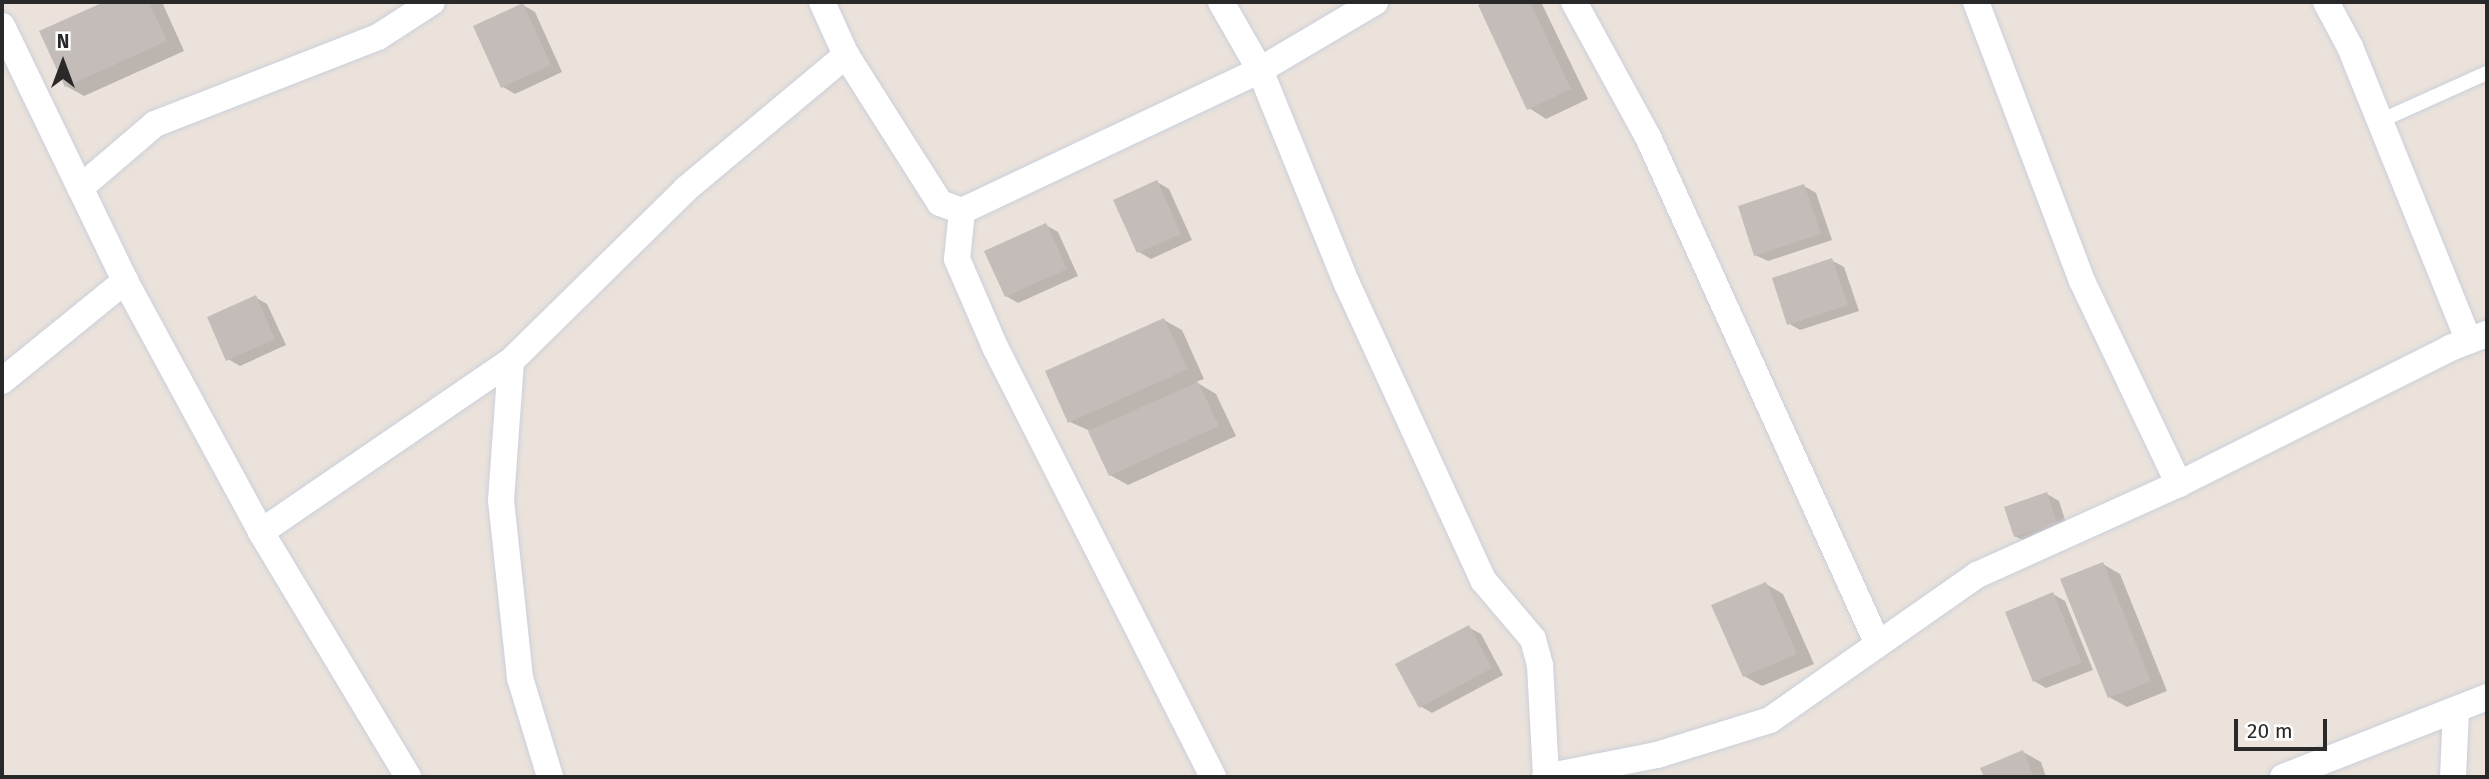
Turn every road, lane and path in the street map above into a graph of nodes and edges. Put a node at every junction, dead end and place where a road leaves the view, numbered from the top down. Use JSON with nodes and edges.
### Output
{"nodes":[{"id":1,"x":432,"y":2,"type":"edge"},
{"id":2,"x":822,"y":2,"type":"edge"},
{"id":3,"x":1221,"y":2,"type":"edge"},
{"id":4,"x":1375,"y":2,"type":"edge"},
{"id":5,"x":1574,"y":2,"type":"edge"},
{"id":6,"x":1976,"y":2,"type":"edge"},
{"id":7,"x":2326,"y":2,"type":"edge"},
{"id":8,"x":2,"y":26,"type":"edge"},
{"id":9,"x":846,"y":55,"type":"junction"},
{"id":10,"x":1260,"y":70,"type":"junction"},
{"id":11,"x":2487,"y":73,"type":"edge"},
{"id":12,"x":2380,"y":121,"type":"junction"},
{"id":13,"x":80,"y":188,"type":"junction"},
{"id":14,"x":962,"y":212,"type":"junction"},
{"id":15,"x":125,"y":281,"type":"junction"},
{"id":16,"x":2478,"y":337,"type":"edge"},
{"id":17,"x":511,"y":361,"type":"junction"},
{"id":18,"x":2,"y":381,"type":"edge"},
{"id":19,"x":2179,"y":484,"type":"junction"},
{"id":20,"x":261,"y":532,"type":"junction"},
{"id":21,"x":1877,"y":642,"type":"junction"},
{"id":22,"x":2487,"y":697,"type":"edge"},
{"id":23,"x":2456,"y":710,"type":"junction"},
{"id":24,"x":408,"y":777,"type":"edge"},
{"id":25,"x":550,"y":777,"type":"edge"},
{"id":26,"x":1213,"y":777,"type":"edge"},
{"id":27,"x":1546,"y":777,"type":"edge"},
{"id":28,"x":2283,"y":777,"type":"edge"},
{"id":29,"x":2453,"y":777,"type":"edge"}],
"edges":[{"from":1,"to":13,"type":"street"},
{"from":2,"to":9,"type":"street"},
{"from":3,"to":10,"type":"street"},
{"from":4,"to":10,"type":"street"},
{"from":5,"to":21,"type":"street"},
{"from":6,"to":19,"type":"street"},
{"from":7,"to":12,"type":"street"},
{"from":8,"to":13,"type":"street"},
{"from":9,"to":14,"type":"street"},
{"from":9,"to":17,"type":"street"},
{"from":10,"to":14,"type":"street"},
{"from":10,"to":27,"type":"street"},
{"from":11,"to":12,"type":"lane"},
{"from":12,"to":16,"type":"street"},
{"from":13,"to":15,"type":"street"},
{"from":14,"to":26,"type":"street"},
{"from":15,"to":18,"type":"street"},
{"from":15,"to":20,"type":"street"},
{"from":16,"to":19,"type":"street"},
{"from":17,"to":20,"type":"street"},
{"from":17,"to":25,"type":"street"},
{"from":19,"to":21,"type":"street"},
{"from":20,"to":24,"type":"street"},
{"from":21,"to":27,"type":"street"},
{"from":22,"to":23,"type":"street"},
{"from":23,"to":28,"type":"street"},
{"from":23,"to":29,"type":"street"}]}
